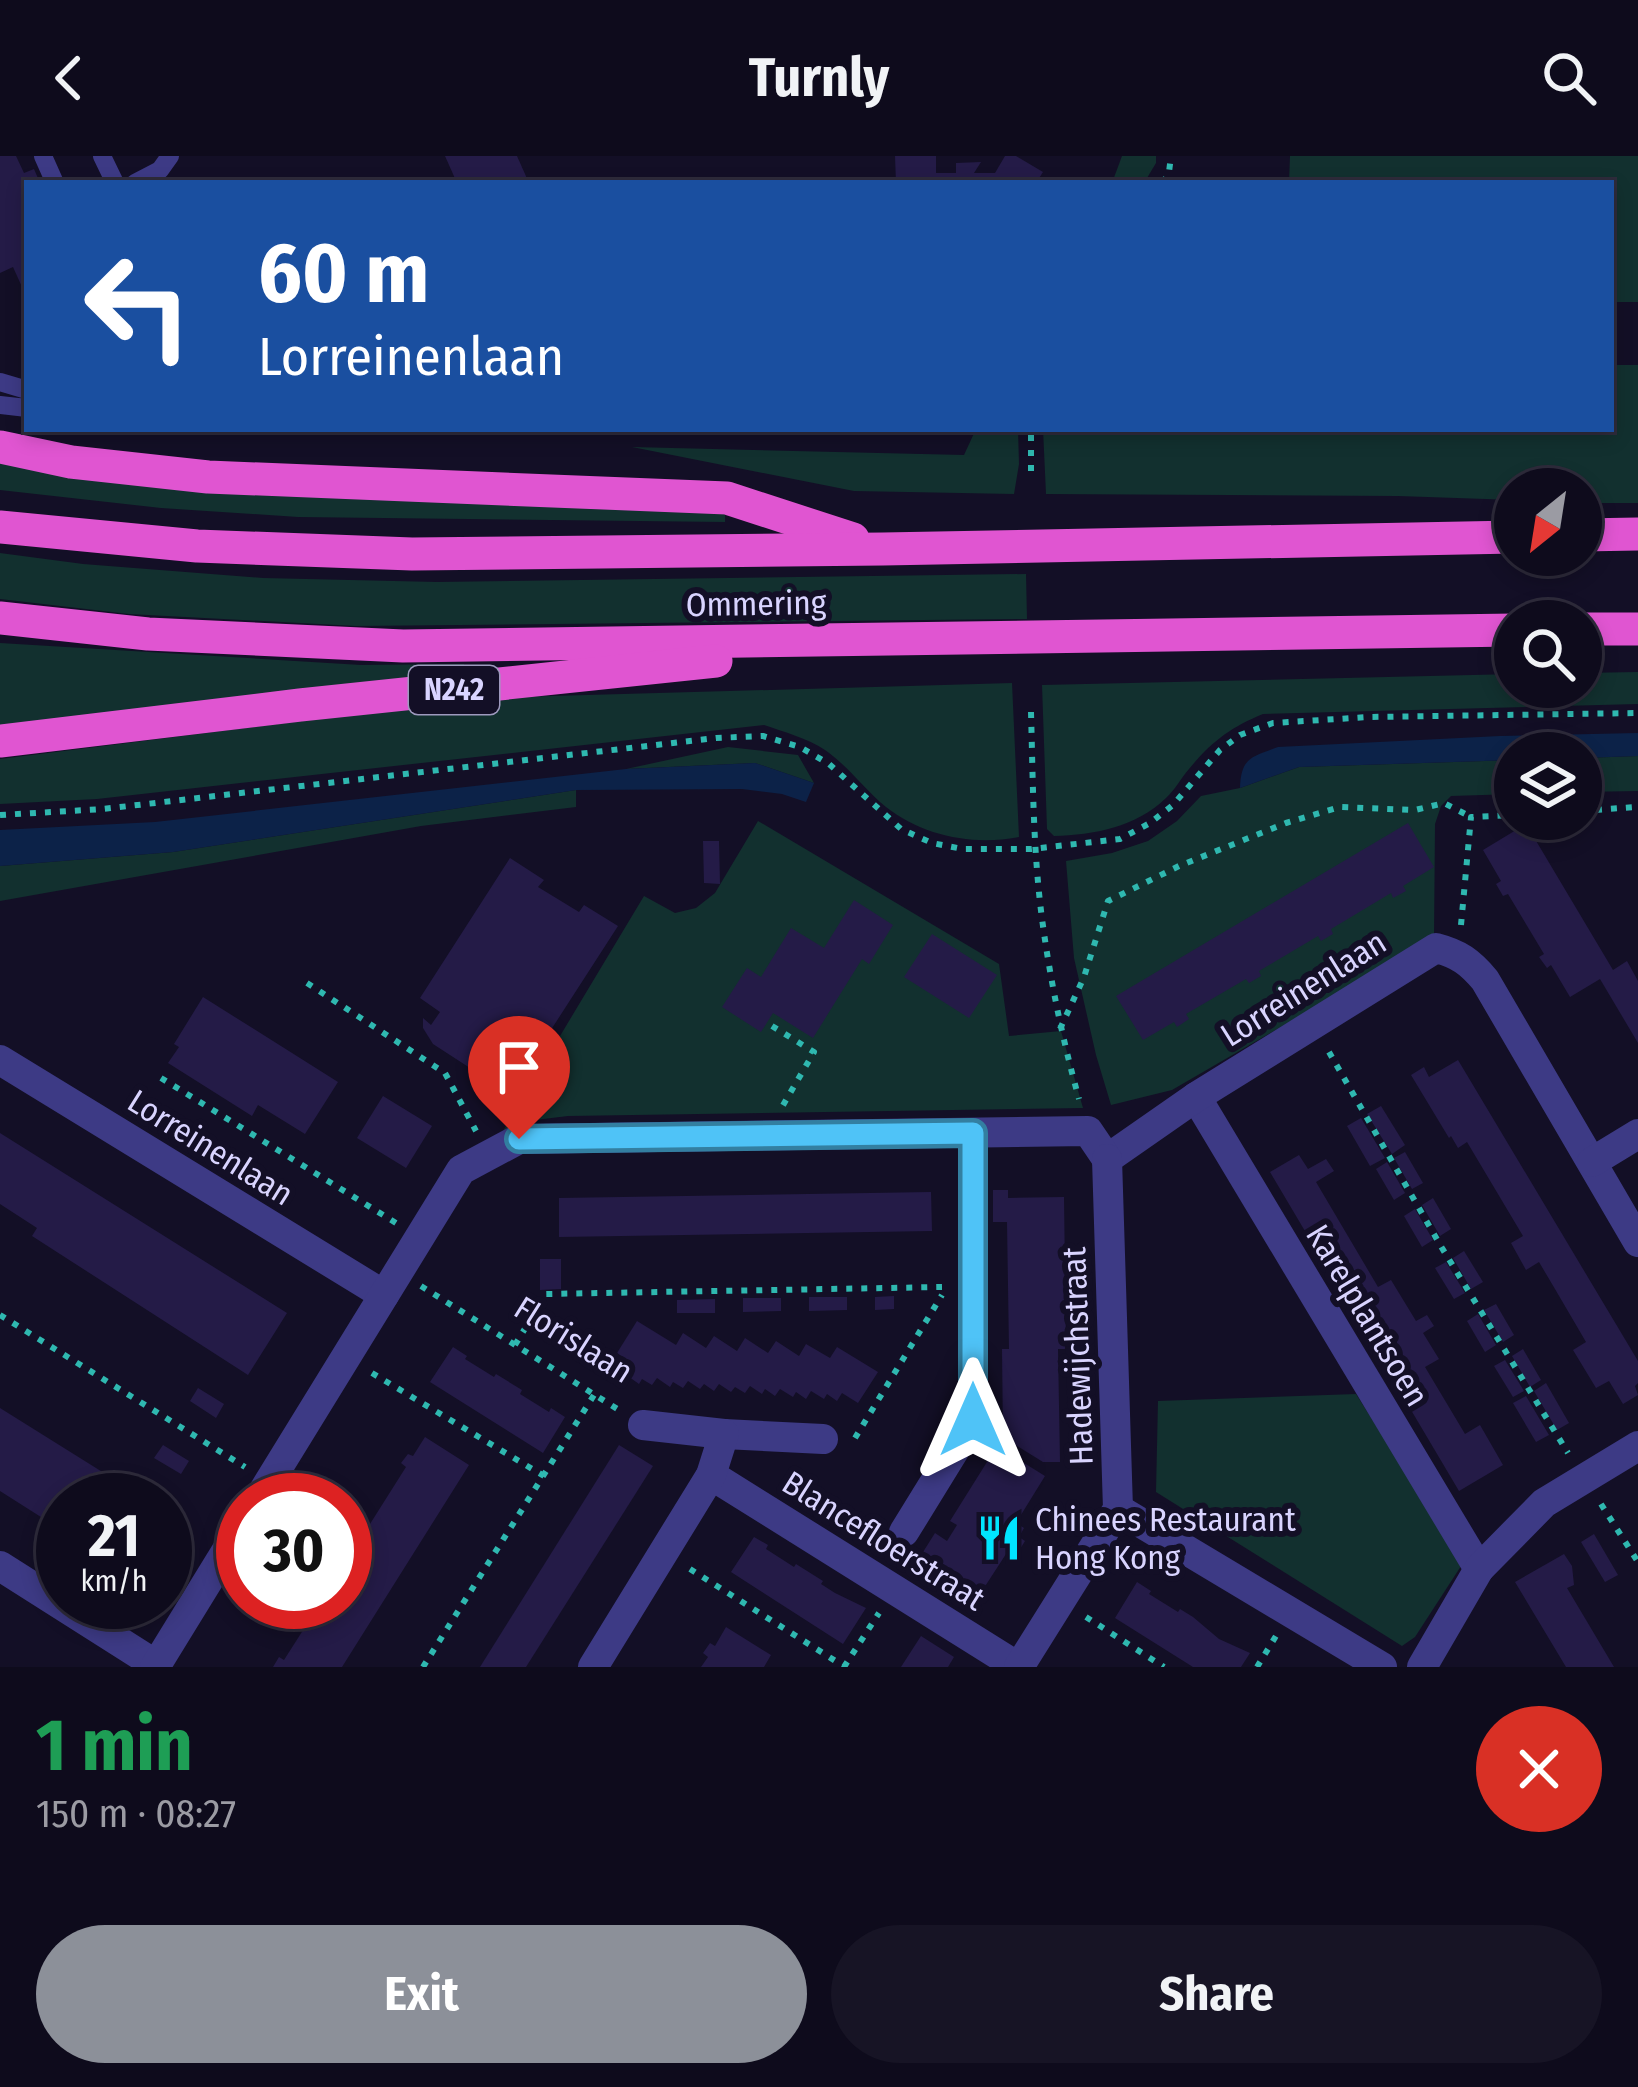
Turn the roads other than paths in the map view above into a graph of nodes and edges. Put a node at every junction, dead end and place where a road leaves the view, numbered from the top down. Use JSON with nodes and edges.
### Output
{"nodes":[{"id":1,"x":170,"y":156,"type":"edge"},
{"id":2,"x":141,"y":180,"type":"edge"},
{"id":3,"x":0,"y":447,"type":"edge"},
{"id":4,"x":0,"y":527,"type":"edge"},
{"id":5,"x":1638,"y":534,"type":"edge"},
{"id":6,"x":1602,"y":535,"type":"edge"},
{"id":7,"x":1494,"y":536,"type":"edge"},
{"id":8,"x":883,"y":549,"type":"junction"},
{"id":9,"x":0,"y":618,"type":"edge"},
{"id":10,"x":1494,"y":629,"type":"edge"},
{"id":11,"x":1602,"y":629,"type":"edge"},
{"id":12,"x":1638,"y":629,"type":"edge"},
{"id":13,"x":909,"y":640,"type":"junction"},
{"id":14,"x":0,"y":741,"type":"edge"},
{"id":15,"x":0,"y":1060,"type":"edge"},
{"id":16,"x":1196,"y":1097,"type":"junction"},
{"id":17,"x":973,"y":1133,"type":"junction"},
{"id":18,"x":1638,"y":1133,"type":"edge"},
{"id":19,"x":1107,"y":1159,"type":"junction"},
{"id":20,"x":1592,"y":1162,"type":"junction"},
{"id":21,"x":1638,"y":1242,"type":"edge"},
{"id":22,"x":391,"y":1283,"type":"junction"},
{"id":23,"x":644,"y":1425,"type":"road end"},
{"id":24,"x":724,"y":1434,"type":"junction"},
{"id":25,"x":823,"y":1439,"type":"road end"},
{"id":26,"x":1638,"y":1446,"type":"edge"},
{"id":27,"x":274,"y":1473,"type":"edge"},
{"id":28,"x":711,"y":1475,"type":"junction"},
{"id":29,"x":1118,"y":1508,"type":"junction"},
{"id":30,"x":904,"y":1532,"type":"dead end"},
{"id":31,"x":0,"y":1566,"type":"edge"},
{"id":32,"x":216,"y":1568,"type":"edge"},
{"id":33,"x":1479,"y":1569,"type":"junction"},
{"id":34,"x":155,"y":1666,"type":"edge"},
{"id":35,"x":592,"y":1667,"type":"edge"},
{"id":36,"x":1019,"y":1667,"type":"edge"},
{"id":37,"x":1382,"y":1667,"type":"edge"},
{"id":38,"x":1422,"y":1667,"type":"edge"}],
"edges":[{"from":1,"to":2,"type":"lane"},
{"from":3,"to":8,"type":"highway"},
{"from":4,"to":8,"type":"highway","name":"Ommering"},
{"from":5,"to":6,"type":"highway"},
{"from":7,"to":8,"type":"highway","name":"Ommering"},
{"from":9,"to":13,"type":"highway","name":"Ommering","number":"N242"},
{"from":10,"to":13,"type":"highway","name":"Ommering","number":"N242"},
{"from":11,"to":12,"type":"highway"},
{"from":13,"to":14,"type":"highway","number":"N242"},
{"from":15,"to":22,"type":"street","name":"Lorreinenlaan"},
{"from":16,"to":19,"type":"street","name":"Lorreinenlaan"},
{"from":16,"to":20,"type":"street","name":"Lorreinenlaan"},
{"from":16,"to":33,"type":"street","name":"Karelplantsoen"},
{"from":17,"to":19,"type":"street"},
{"from":17,"to":22,"type":"street"},
{"from":17,"to":30,"type":"street"},
{"from":18,"to":20,"type":"street"},
{"from":19,"to":29,"type":"street","name":"Hadewijchstraat"},
{"from":20,"to":21,"type":"street"},
{"from":22,"to":27,"type":"street"},
{"from":23,"to":24,"type":"street","name":"Florislaan"},
{"from":24,"to":25,"type":"street","name":"Florislaan"},
{"from":24,"to":28,"type":"street"},
{"from":26,"to":33,"type":"street"},
{"from":28,"to":35,"type":"street"},
{"from":28,"to":36,"type":"street","name":"Blancefloerstraat"},
{"from":29,"to":36,"type":"street","name":"Hadewijchstraat"},
{"from":29,"to":37,"type":"street"},
{"from":31,"to":34,"type":"street"},
{"from":32,"to":34,"type":"street"},
{"from":33,"to":38,"type":"street"}]}
